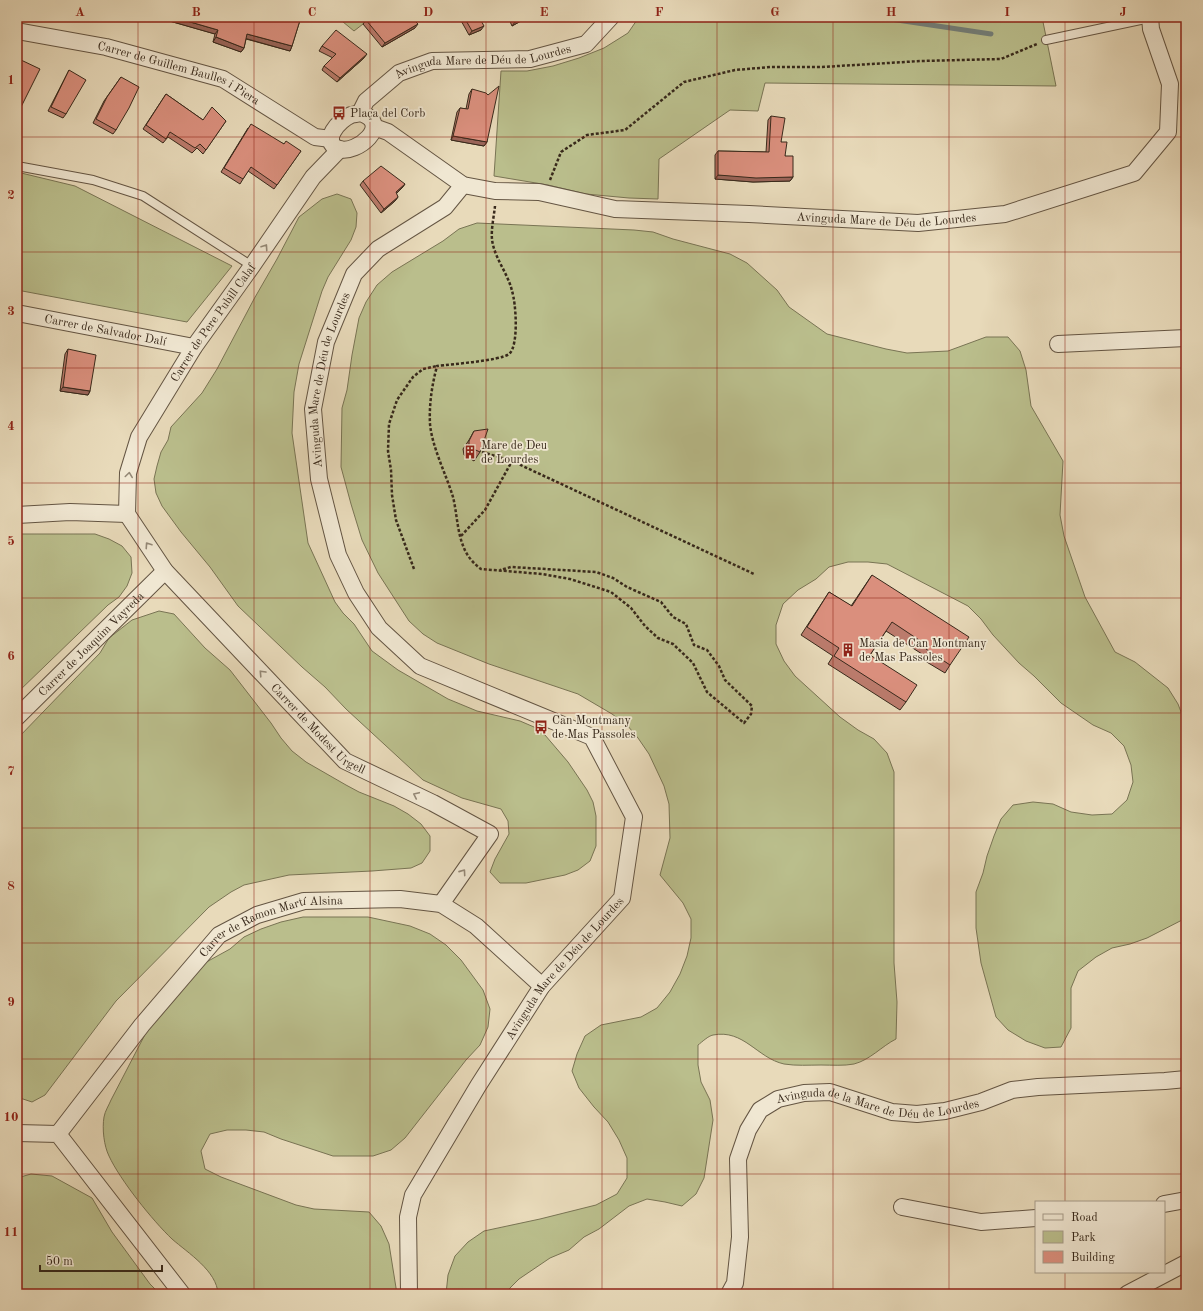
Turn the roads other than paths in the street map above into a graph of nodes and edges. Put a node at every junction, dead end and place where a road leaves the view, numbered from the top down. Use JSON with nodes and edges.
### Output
{"nodes":[{"id":1,"x":611,"y":17,"type":"edge"},
{"id":2,"x":1150,"y":18,"type":"edge"},
{"id":3,"x":17,"y":31,"type":"edge"},
{"id":4,"x":1046,"y":40,"type":"road end"},
{"id":5,"x":360,"y":113,"type":"junction"},
{"id":6,"x":374,"y":128,"type":"junction"},
{"id":7,"x":335,"y":144,"type":"junction"},
{"id":8,"x":17,"y":166,"type":"edge"},
{"id":9,"x":463,"y":185,"type":"junction"},
{"id":10,"x":252,"y":266,"type":"junction"},
{"id":11,"x":17,"y":313,"type":"edge"},
{"id":12,"x":1186,"y":338,"type":"edge"},
{"id":13,"x":1058,"y":344,"type":"dead end"},
{"id":14,"x":194,"y":347,"type":"junction"},
{"id":15,"x":127,"y":514,"type":"junction"},
{"id":16,"x":17,"y":515,"type":"edge"},
{"id":17,"x":165,"y":571,"type":"junction"},
{"id":18,"x":17,"y":718,"type":"edge"},
{"id":19,"x":440,"y":904,"type":"junction"},
{"id":20,"x":542,"y":986,"type":"junction"},
{"id":21,"x":1186,"y":1079,"type":"edge"},
{"id":22,"x":17,"y":1133,"type":"edge"},
{"id":23,"x":58,"y":1134,"type":"junction"},
{"id":24,"x":1186,"y":1200,"type":"edge"},
{"id":25,"x":1165,"y":1204,"type":"edge"},
{"id":26,"x":902,"y":1207,"type":"dead end"},
{"id":27,"x":1035,"y":1218,"type":"edge"},
{"id":28,"x":1186,"y":1263,"type":"edge"},
{"id":29,"x":182,"y":1294,"type":"edge"},
{"id":30,"x":409,"y":1294,"type":"edge"},
{"id":31,"x":729,"y":1294,"type":"edge"},
{"id":32,"x":1127,"y":1294,"type":"edge"}],
"edges":[{"from":1,"to":5,"type":"street","name":"Avinguda Mare de Déu de Lourdes"},
{"from":2,"to":4,"type":"lane"},
{"from":2,"to":9,"type":"street","name":"Avinguda Mare de Déu de Lourdes"},
{"from":3,"to":7,"type":"street","name":"Carrer de Guillem Baulles i Piera"},
{"from":5,"to":6,"type":"street"},
{"from":5,"to":7,"type":"street"},
{"from":6,"to":7,"type":"street"},
{"from":6,"to":9,"type":"street","name":"Avinguda Mare de Déu de Lourdes"},
{"from":10,"to":7,"type":"street","name":"Carrer de Pere Pubill Calaf","one_way":true},
{"from":8,"to":10,"type":"lane"},
{"from":9,"to":20,"type":"street","name":"Avinguda Mare de Déu de Lourdes"},
{"from":10,"to":14,"type":"street","name":"Carrer de Pere Pubill Calaf"},
{"from":11,"to":14,"type":"street","name":"Carrer de Salvador Dalí"},
{"from":12,"to":13,"type":"street"},
{"from":15,"to":14,"type":"street","name":"Carrer de Pere Pubill Calaf","one_way":true},
{"from":15,"to":16,"type":"street"},
{"from":17,"to":15,"type":"street","name":"Carrer de Modest Urgell","one_way":true},
{"from":17,"to":18,"type":"street","name":"Carrer de Joaquim Vayreda"},
{"from":19,"to":17,"type":"street","name":"Carrer de Modest Urgell","one_way":true},
{"from":19,"to":20,"type":"street","name":"Carrer de Ramon Martí Alsina"},
{"from":19,"to":23,"type":"street","name":"Carrer de Ramon Martí Alsina"},
{"from":20,"to":30,"type":"street","name":"Avinguda Mare de Déu de Lourdes"},
{"from":21,"to":31,"type":"street","name":"Avinguda de la Mare de Déu de Lourdes"},
{"from":22,"to":23,"type":"street"},
{"from":23,"to":29,"type":"street"},
{"from":24,"to":25,"type":"street"},
{"from":26,"to":27,"type":"street"},
{"from":28,"to":32,"type":"street"}]}
